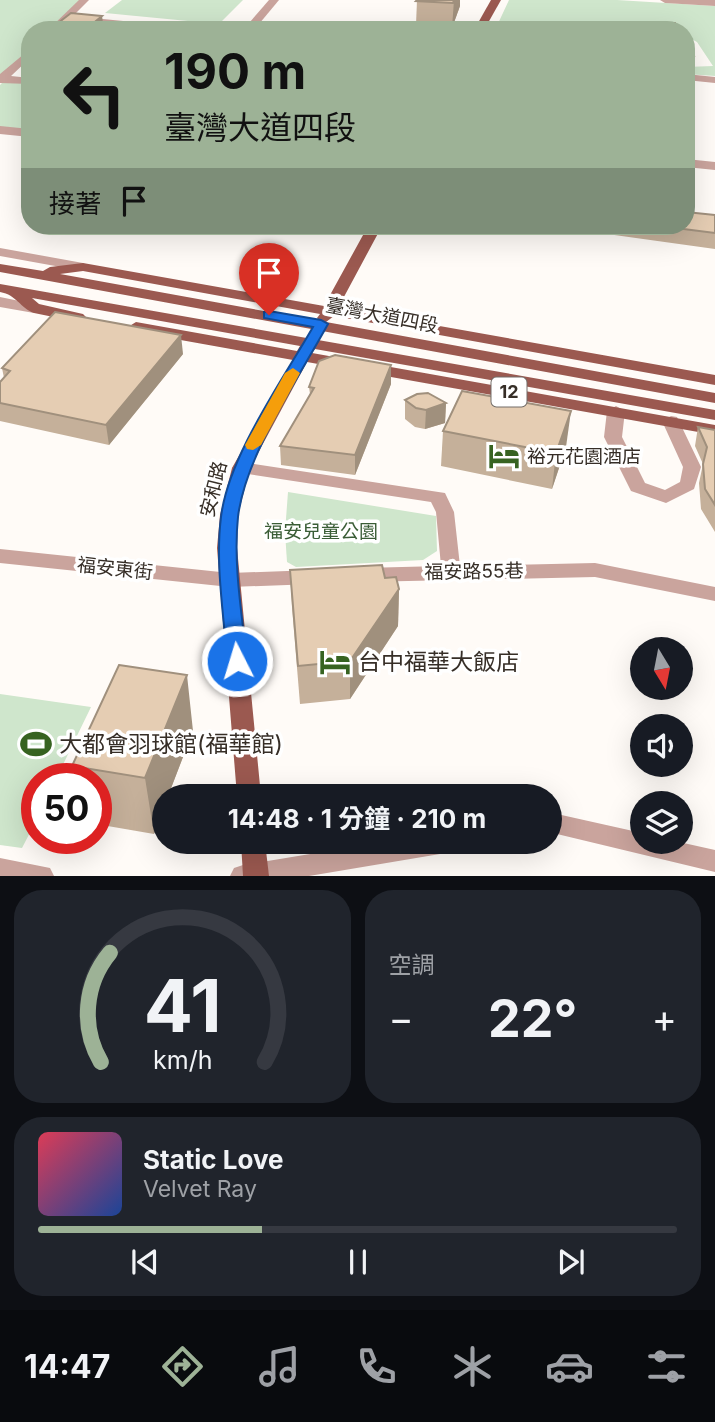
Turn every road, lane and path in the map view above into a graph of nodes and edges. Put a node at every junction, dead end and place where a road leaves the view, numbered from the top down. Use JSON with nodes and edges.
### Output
{"nodes":[{"id":1,"x":85,"y":0,"type":"edge"},
{"id":2,"x":274,"y":0,"type":"edge"},
{"id":3,"x":496,"y":0,"type":"edge"},
{"id":4,"x":665,"y":0,"type":"edge"},
{"id":5,"x":715,"y":3,"type":"edge"},
{"id":6,"x":65,"y":18,"type":"junction"},
{"id":7,"x":62,"y":21,"type":"edge"},
{"id":8,"x":95,"y":21,"type":"edge"},
{"id":9,"x":256,"y":21,"type":"edge"},
{"id":10,"x":484,"y":21,"type":"edge"},
{"id":11,"x":21,"y":60,"type":"edge"},
{"id":12,"x":695,"y":78,"type":"edge"},
{"id":13,"x":1,"y":79,"type":"edge"},
{"id":14,"x":21,"y":80,"type":"edge"},
{"id":15,"x":715,"y":80,"type":"edge"},
{"id":16,"x":0,"y":130,"type":"edge"},
{"id":17,"x":21,"y":133,"type":"edge"},
{"id":18,"x":695,"y":164,"type":"edge"},
{"id":19,"x":715,"y":166,"type":"edge"},
{"id":20,"x":370,"y":235,"type":"edge"},
{"id":21,"x":0,"y":252,"type":"edge"},
{"id":22,"x":83,"y":267,"type":"junction"},
{"id":23,"x":0,"y":268,"type":"edge"},
{"id":24,"x":33,"y":274,"type":"junction"},
{"id":25,"x":0,"y":288,"type":"edge"},
{"id":26,"x":16,"y":291,"type":"junction"},
{"id":27,"x":0,"y":302,"type":"edge"},
{"id":28,"x":34,"y":309,"type":"junction"},
{"id":29,"x":326,"y":317,"type":"junction"},
{"id":30,"x":306,"y":350,"type":"junction"},
{"id":31,"x":715,"y":380,"type":"edge"},
{"id":32,"x":715,"y":398,"type":"edge"},
{"id":33,"x":615,"y":411,"type":"junction"},
{"id":34,"x":715,"y":415,"type":"edge"},
{"id":35,"x":671,"y":421,"type":"junction"},
{"id":36,"x":715,"y":430,"type":"edge"},
{"id":37,"x":241,"y":468,"type":"junction"},
{"id":38,"x":0,"y":556,"type":"edge"},
{"id":39,"x":451,"y":571,"type":"junction"},
{"id":40,"x":230,"y":580,"type":"junction"},
{"id":41,"x":715,"y":594,"type":"edge"},
{"id":42,"x":248,"y":784,"type":"edge"},
{"id":43,"x":562,"y":825,"type":"edge"},
{"id":44,"x":253,"y":854,"type":"edge"},
{"id":45,"x":375,"y":854,"type":"edge"},
{"id":46,"x":715,"y":861,"type":"edge"},
{"id":47,"x":0,"y":869,"type":"edge"},
{"id":48,"x":252,"y":875,"type":"edge"},
{"id":49,"x":41,"y":876,"type":"edge"}],
"edges":[{"from":1,"to":6,"type":"street"},
{"from":2,"to":9,"type":"street"},
{"from":3,"to":10,"type":"main road"},
{"from":4,"to":5,"type":"street"},
{"from":6,"to":7,"type":"street"},
{"from":6,"to":8,"type":"street"},
{"from":11,"to":13,"type":"street"},
{"from":12,"to":15,"type":"street"},
{"from":13,"to":14,"type":"street"},
{"from":16,"to":17,"type":"street"},
{"from":18,"to":19,"type":"street"},
{"from":20,"to":29,"type":"main road","name":"安和路"},
{"from":21,"to":22,"type":"street","name":"臺灣大道四段"},
{"from":22,"to":24,"type":"main road"},
{"from":22,"to":29,"type":"main road","name":"臺灣大道四段"},
{"from":23,"to":24,"type":"main road","name":"臺灣大道四段","number":"12"},
{"from":24,"to":29,"type":"main road","name":"臺灣大道四段","number":"12"},
{"from":25,"to":26,"type":"main road","name":"臺灣大道四段","number":"12"},
{"from":26,"to":28,"type":"main road"},
{"from":26,"to":30,"type":"main road","name":"臺灣大道四段","number":"12"},
{"from":27,"to":28,"type":"street","name":"臺灣大道四段"},
{"from":28,"to":30,"type":"main road","name":"臺灣大道四段"},
{"from":29,"to":30,"type":"main road","name":"安和路"},
{"from":29,"to":31,"type":"main road","name":"臺灣大道四段","number":"12"},
{"from":29,"to":32,"type":"main road","name":"臺灣大道四段","number":"12"},
{"from":30,"to":33,"type":"main road","name":"臺灣大道四段","number":"12"},
{"from":30,"to":34,"type":"main road","name":"臺灣大道四段","number":"12"},
{"from":30,"to":37,"type":"main road","name":"安和路"},
{"from":33,"to":35,"type":"main road","name":"臺灣大道四段","number":"12"},
{"from":33,"to":35,"type":"street"},
{"from":35,"to":36,"type":"main road","name":"臺灣大道四段","number":"12"},
{"from":37,"to":39,"type":"street"},
{"from":37,"to":40,"type":"main road","name":"安和路"},
{"from":38,"to":40,"type":"street","name":"福安東街"},
{"from":39,"to":40,"type":"street","name":"福安路55巷"},
{"from":39,"to":41,"type":"street","name":"福安路55巷"},
{"from":40,"to":42,"type":"main road","name":"安和路"},
{"from":43,"to":46,"type":"street"},
{"from":44,"to":48,"type":"main road"},
{"from":45,"to":48,"type":"street"},
{"from":47,"to":49,"type":"street"}]}
